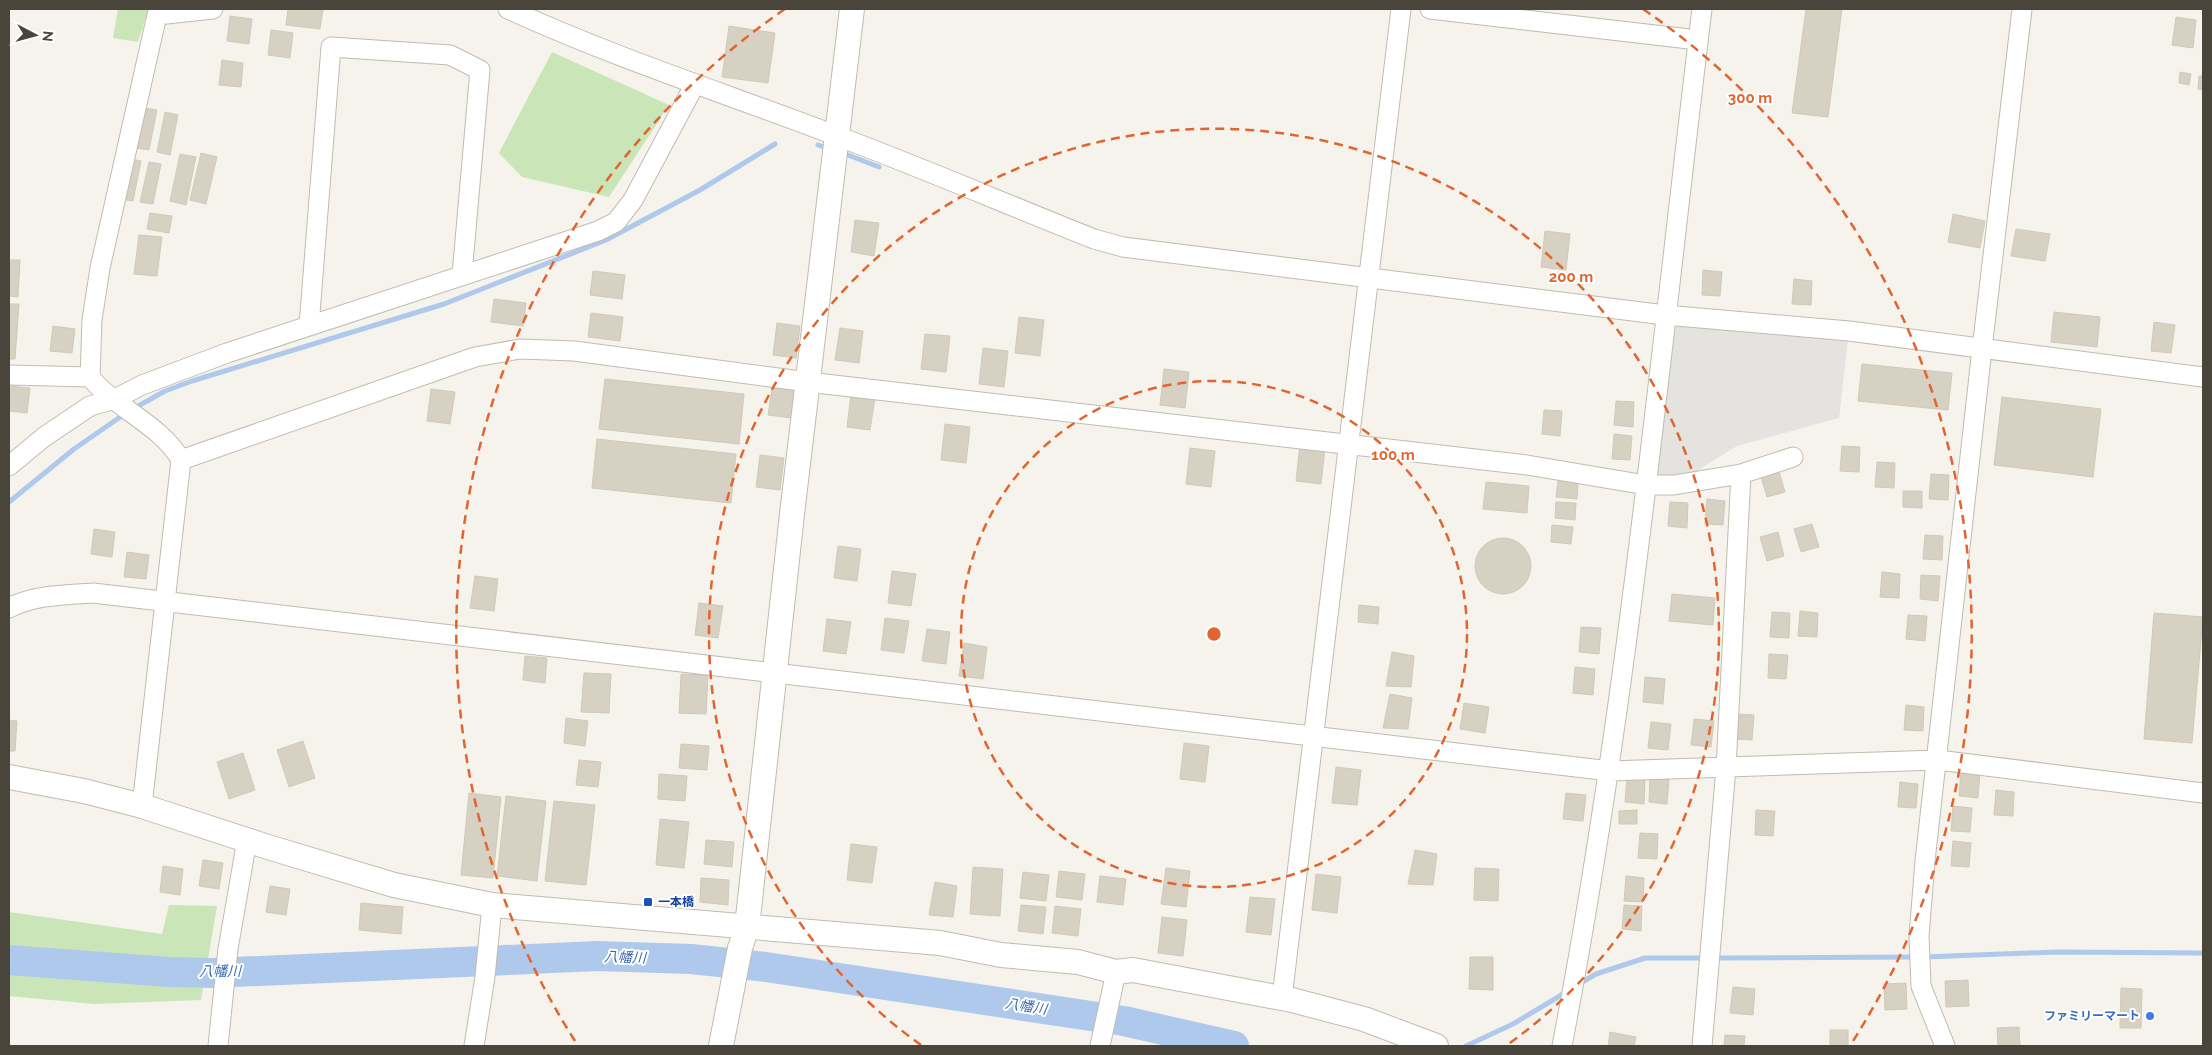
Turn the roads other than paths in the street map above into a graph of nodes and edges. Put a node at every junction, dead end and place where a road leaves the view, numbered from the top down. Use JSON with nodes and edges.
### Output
{"nodes":[{"id":1,"x":213,"y":9,"type":"edge"},
{"id":2,"x":852,"y":9,"type":"edge"},
{"id":3,"x":1401,"y":9,"type":"edge"},
{"id":4,"x":1430,"y":9,"type":"edge"},
{"id":5,"x":1702,"y":9,"type":"edge"},
{"id":6,"x":2022,"y":9,"type":"edge"},
{"id":7,"x":514,"y":10,"type":"edge"},
{"id":8,"x":1698,"y":40,"type":"junction"},
{"id":9,"x":695,"y":84,"type":"junction"},
{"id":10,"x":837,"y":136,"type":"junction"},
{"id":11,"x":462,"y":276,"type":"junction"},
{"id":12,"x":1369,"y":276,"type":"junction"},
{"id":13,"x":1665,"y":315,"type":"junction"},
{"id":14,"x":309,"y":326,"type":"junction"},
{"id":15,"x":1982,"y":349,"type":"junction"},
{"id":16,"x":9,"y":375,"type":"edge"},
{"id":17,"x":90,"y":377,"type":"junction"},
{"id":18,"x":2203,"y":377,"type":"edge"},
{"id":19,"x":808,"y":382,"type":"junction"},
{"id":20,"x":124,"y":406,"type":"junction"},
{"id":21,"x":1350,"y":443,"type":"junction"},
{"id":22,"x":1793,"y":457,"type":"dead end"},
{"id":23,"x":181,"y":460,"type":"junction"},
{"id":24,"x":9,"y":466,"type":"edge"},
{"id":25,"x":1741,"y":474,"type":"junction"},
{"id":26,"x":1646,"y":485,"type":"junction"},
{"id":27,"x":166,"y":601,"type":"junction"},
{"id":28,"x":9,"y":608,"type":"edge"},
{"id":29,"x":774,"y":673,"type":"junction"},
{"id":30,"x":1314,"y":738,"type":"junction"},
{"id":31,"x":1938,"y":760,"type":"junction"},
{"id":32,"x":1726,"y":768,"type":"junction"},
{"id":33,"x":1610,"y":771,"type":"junction"},
{"id":34,"x":9,"y":777,"type":"edge"},
{"id":35,"x":2203,"y":793,"type":"edge"},
{"id":36,"x":142,"y":806,"type":"junction"},
{"id":37,"x":247,"y":840,"type":"junction"},
{"id":38,"x":492,"y":905,"type":"junction"},
{"id":39,"x":743,"y":938,"type":"junction"},
{"id":40,"x":1116,"y":972,"type":"junction"},
{"id":41,"x":1282,"y":998,"type":"junction"},
{"id":42,"x":1102,"y":1043,"type":"edge"},
{"id":43,"x":218,"y":1046,"type":"edge"},
{"id":44,"x":474,"y":1046,"type":"edge"},
{"id":45,"x":721,"y":1046,"type":"edge"},
{"id":46,"x":1436,"y":1046,"type":"edge"},
{"id":47,"x":1562,"y":1046,"type":"edge"},
{"id":48,"x":1702,"y":1046,"type":"edge"},
{"id":49,"x":1945,"y":1046,"type":"edge"}],
"edges":[{"from":1,"to":17,"type":"street"},
{"from":2,"to":10,"type":"street"},
{"from":3,"to":12,"type":"street"},
{"from":4,"to":8,"type":"street"},
{"from":5,"to":8,"type":"street"},
{"from":6,"to":15,"type":"street"},
{"from":7,"to":9,"type":"street"},
{"from":8,"to":13,"type":"street"},
{"from":9,"to":10,"type":"street"},
{"from":9,"to":11,"type":"street"},
{"from":10,"to":12,"type":"street"},
{"from":10,"to":19,"type":"street"},
{"from":11,"to":14,"type":"street"},
{"from":11,"to":14,"type":"street"},
{"from":12,"to":13,"type":"street"},
{"from":12,"to":21,"type":"street"},
{"from":13,"to":15,"type":"street"},
{"from":13,"to":26,"type":"street"},
{"from":14,"to":20,"type":"street"},
{"from":15,"to":18,"type":"street"},
{"from":15,"to":31,"type":"street"},
{"from":16,"to":17,"type":"street"},
{"from":17,"to":20,"type":"street"},
{"from":19,"to":21,"type":"street"},
{"from":19,"to":23,"type":"street"},
{"from":19,"to":29,"type":"street"},
{"from":20,"to":23,"type":"street"},
{"from":20,"to":24,"type":"street"},
{"from":21,"to":26,"type":"street"},
{"from":21,"to":30,"type":"street"},
{"from":22,"to":25,"type":"street"},
{"from":23,"to":27,"type":"street"},
{"from":25,"to":26,"type":"street"},
{"from":25,"to":32,"type":"street"},
{"from":26,"to":33,"type":"street"},
{"from":27,"to":28,"type":"street"},
{"from":27,"to":29,"type":"street"},
{"from":27,"to":36,"type":"street"},
{"from":29,"to":30,"type":"street"},
{"from":29,"to":39,"type":"street"},
{"from":30,"to":33,"type":"street"},
{"from":30,"to":41,"type":"street"},
{"from":31,"to":32,"type":"street"},
{"from":31,"to":35,"type":"street"},
{"from":31,"to":49,"type":"street"},
{"from":32,"to":33,"type":"street"},
{"from":32,"to":48,"type":"street"},
{"from":33,"to":47,"type":"street"},
{"from":34,"to":36,"type":"street"},
{"from":36,"to":37,"type":"street"},
{"from":37,"to":38,"type":"street"},
{"from":37,"to":43,"type":"street"},
{"from":38,"to":39,"type":"street"},
{"from":38,"to":44,"type":"street"},
{"from":39,"to":40,"type":"street"},
{"from":39,"to":45,"type":"street"},
{"from":40,"to":41,"type":"street"},
{"from":40,"to":42,"type":"street"},
{"from":41,"to":46,"type":"street"}]}
